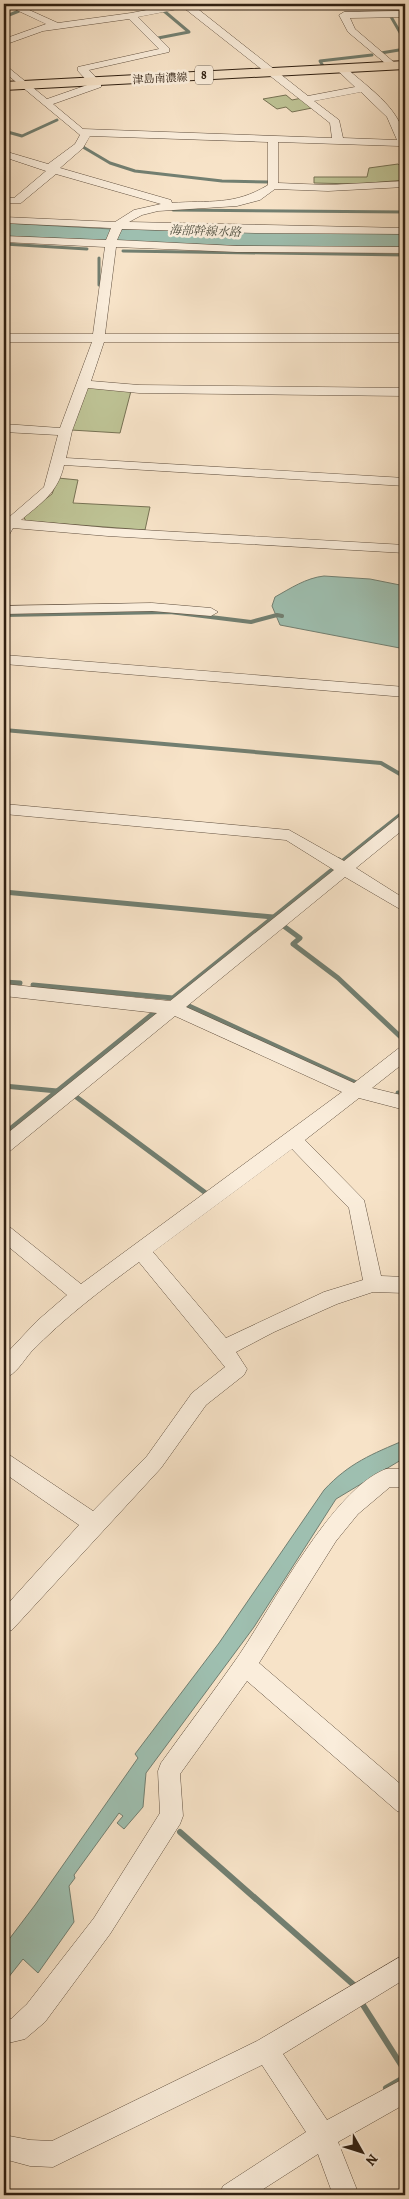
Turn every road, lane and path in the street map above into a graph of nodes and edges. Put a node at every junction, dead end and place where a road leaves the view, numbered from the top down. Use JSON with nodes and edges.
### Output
{"nodes":[{"id":1,"x":9,"y":4,"type":"edge"},
{"id":2,"x":33,"y":4,"type":"edge"},
{"id":3,"x":42,"y":4,"type":"edge"},
{"id":4,"x":185,"y":4,"type":"edge"},
{"id":5,"x":191,"y":4,"type":"edge"},
{"id":6,"x":22,"y":10,"type":"junction"},
{"id":7,"x":405,"y":14,"type":"edge"},
{"id":8,"x":4,"y":16,"type":"edge"},
{"id":9,"x":131,"y":16,"type":"junction"},
{"id":10,"x":55,"y":26,"type":"junction"},
{"id":11,"x":4,"y":42,"type":"edge"},
{"id":12,"x":399,"y":65,"type":"edge"},
{"id":13,"x":4,"y":67,"type":"edge"},
{"id":14,"x":340,"y":68,"type":"junction"},
{"id":15,"x":272,"y":72,"type":"junction"},
{"id":16,"x":95,"y":82,"type":"junction"},
{"id":17,"x":4,"y":86,"type":"edge"},
{"id":18,"x":25,"y":86,"type":"junction"},
{"id":19,"x":363,"y":89,"type":"junction"},
{"id":20,"x":306,"y":99,"type":"junction"},
{"id":21,"x":45,"y":103,"type":"junction"},
{"id":22,"x":86,"y":134,"type":"junction"},
{"id":23,"x":273,"y":140,"type":"junction"},
{"id":24,"x":338,"y":141,"type":"junction"},
{"id":25,"x":404,"y":145,"type":"edge"},
{"id":26,"x":4,"y":154,"type":"edge"},
{"id":27,"x":53,"y":168,"type":"junction"},
{"id":28,"x":405,"y":184,"type":"edge"},
{"id":29,"x":274,"y":186,"type":"junction"},
{"id":30,"x":4,"y":200,"type":"edge"},
{"id":31,"x":175,"y":204,"type":"junction"},
{"id":32,"x":4,"y":220,"type":"edge"},
{"id":33,"x":115,"y":227,"type":"junction"},
{"id":34,"x":405,"y":231,"type":"edge"},
{"id":35,"x":4,"y":239,"type":"edge"},
{"id":36,"x":4,"y":247,"type":"edge"},
{"id":37,"x":110,"y":249,"type":"junction"},
{"id":38,"x":405,"y":250,"type":"edge"},
{"id":39,"x":405,"y":258,"type":"edge"},
{"id":40,"x":4,"y":338,"type":"edge"},
{"id":41,"x":99,"y":338,"type":"junction"},
{"id":42,"x":405,"y":338,"type":"edge"},
{"id":43,"x":82,"y":384,"type":"junction"},
{"id":44,"x":405,"y":392,"type":"edge"},
{"id":45,"x":4,"y":428,"type":"edge"},
{"id":46,"x":66,"y":432,"type":"junction"},
{"id":47,"x":58,"y":461,"type":"junction"},
{"id":48,"x":405,"y":482,"type":"edge"},
{"id":49,"x":5,"y":526,"type":"edge"},
{"id":50,"x":405,"y":549,"type":"edge"},
{"id":51,"x":4,"y":610,"type":"edge"},
{"id":52,"x":211,"y":612,"type":"dead end"},
{"id":53,"x":4,"y":659,"type":"edge"},
{"id":54,"x":405,"y":692,"type":"edge"},
{"id":55,"x":4,"y":809,"type":"edge"},
{"id":56,"x":405,"y":820,"type":"edge"},
{"id":57,"x":345,"y":869,"type":"junction"},
{"id":58,"x":405,"y":906,"type":"edge"},
{"id":59,"x":4,"y":990,"type":"edge"},
{"id":60,"x":173,"y":1008,"type":"junction"},
{"id":61,"x":405,"y":1053,"type":"edge"},
{"id":62,"x":356,"y":1091,"type":"junction"},
{"id":63,"x":405,"y":1103,"type":"edge"},
{"id":64,"x":293,"y":1139,"type":"junction"},
{"id":65,"x":4,"y":1146,"type":"edge"},
{"id":66,"x":4,"y":1233,"type":"edge"},
{"id":67,"x":141,"y":1252,"type":"junction"},
{"id":68,"x":373,"y":1284,"type":"junction"},
{"id":69,"x":405,"y":1284,"type":"edge"},
{"id":70,"x":81,"y":1295,"type":"junction"},
{"id":71,"x":223,"y":1349,"type":"junction"},
{"id":72,"x":4,"y":1370,"type":"edge"},
{"id":73,"x":4,"y":1462,"type":"edge"},
{"id":74,"x":405,"y":1478,"type":"edge"},
{"id":75,"x":94,"y":1524,"type":"junction"},
{"id":76,"x":4,"y":1623,"type":"edge"},
{"id":77,"x":245,"y":1664,"type":"junction"},
{"id":78,"x":405,"y":1803,"type":"edge"},
{"id":79,"x":405,"y":1966,"type":"edge"},
{"id":80,"x":4,"y":2032,"type":"edge"},
{"id":81,"x":266,"y":2050,"type":"junction"},
{"id":82,"x":405,"y":2090,"type":"edge"},
{"id":83,"x":323,"y":2136,"type":"junction"},
{"id":84,"x":4,"y":2147,"type":"edge"},
{"id":85,"x":232,"y":2195,"type":"edge"},
{"id":86,"x":346,"y":2195,"type":"edge"}],
"edges":[{"from":1,"to":6,"type":"street"},
{"from":2,"to":6,"type":"street"},
{"from":3,"to":6,"type":"street"},
{"from":4,"to":5,"type":"street"},
{"from":4,"to":9,"type":"street"},
{"from":4,"to":15,"type":"street"},
{"from":6,"to":8,"type":"street"},
{"from":6,"to":10,"type":"street"},
{"from":7,"to":12,"type":"street"},
{"from":9,"to":10,"type":"street"},
{"from":9,"to":16,"type":"street"},
{"from":10,"to":11,"type":"street"},
{"from":12,"to":14,"type":"main road","name":"津島南濃線","number":"8"},
{"from":13,"to":18,"type":"street"},
{"from":14,"to":15,"type":"main road","name":"津島南濃線","number":"8"},
{"from":14,"to":19,"type":"street"},
{"from":15,"to":16,"type":"main road","name":"津島南濃線","number":"8"},
{"from":15,"to":20,"type":"street"},
{"from":16,"to":18,"type":"main road","name":"津島南濃線","number":"8"},
{"from":16,"to":21,"type":"street"},
{"from":17,"to":18,"type":"main road","name":"津島南濃線","number":"8"},
{"from":18,"to":21,"type":"street"},
{"from":19,"to":20,"type":"street"},
{"from":19,"to":25,"type":"street"},
{"from":20,"to":24,"type":"street"},
{"from":21,"to":22,"type":"street"},
{"from":22,"to":23,"type":"street"},
{"from":22,"to":27,"type":"street"},
{"from":23,"to":24,"type":"street"},
{"from":23,"to":29,"type":"street"},
{"from":24,"to":25,"type":"street"},
{"from":26,"to":27,"type":"street"},
{"from":27,"to":30,"type":"street"},
{"from":27,"to":31,"type":"street"},
{"from":28,"to":29,"type":"street"},
{"from":29,"to":31,"type":"street"},
{"from":31,"to":33,"type":"street"},
{"from":32,"to":33,"type":"street"},
{"from":33,"to":34,"type":"street"},
{"from":33,"to":37,"type":"street"},
{"from":35,"to":37,"type":"street"},
{"from":36,"to":37,"type":"street"},
{"from":37,"to":38,"type":"street"},
{"from":37,"to":39,"type":"street"},
{"from":37,"to":41,"type":"street"},
{"from":40,"to":41,"type":"street"},
{"from":41,"to":42,"type":"street"},
{"from":41,"to":43,"type":"street"},
{"from":43,"to":44,"type":"street"},
{"from":43,"to":46,"type":"street"},
{"from":45,"to":46,"type":"street"},
{"from":46,"to":47,"type":"street"},
{"from":47,"to":48,"type":"street"},
{"from":47,"to":49,"type":"street"},
{"from":49,"to":50,"type":"street"},
{"from":51,"to":52,"type":"street"},
{"from":53,"to":54,"type":"street"},
{"from":55,"to":57,"type":"street"},
{"from":56,"to":57,"type":"street"},
{"from":57,"to":58,"type":"street"},
{"from":57,"to":60,"type":"street"},
{"from":59,"to":60,"type":"street"},
{"from":60,"to":62,"type":"street"},
{"from":60,"to":65,"type":"street"},
{"from":61,"to":62,"type":"street"},
{"from":62,"to":63,"type":"street"},
{"from":62,"to":64,"type":"street"},
{"from":64,"to":67,"type":"street"},
{"from":64,"to":68,"type":"street"},
{"from":66,"to":70,"type":"street"},
{"from":67,"to":70,"type":"street"},
{"from":67,"to":71,"type":"street"},
{"from":68,"to":69,"type":"street"},
{"from":68,"to":71,"type":"street"},
{"from":70,"to":72,"type":"street"},
{"from":71,"to":75,"type":"street"},
{"from":73,"to":75,"type":"street"},
{"from":74,"to":77,"type":"street"},
{"from":75,"to":76,"type":"street"},
{"from":77,"to":78,"type":"street"},
{"from":77,"to":80,"type":"street"},
{"from":79,"to":81,"type":"street"},
{"from":81,"to":83,"type":"street"},
{"from":81,"to":84,"type":"street"},
{"from":82,"to":83,"type":"street"},
{"from":83,"to":85,"type":"street"},
{"from":83,"to":86,"type":"street"}]}
